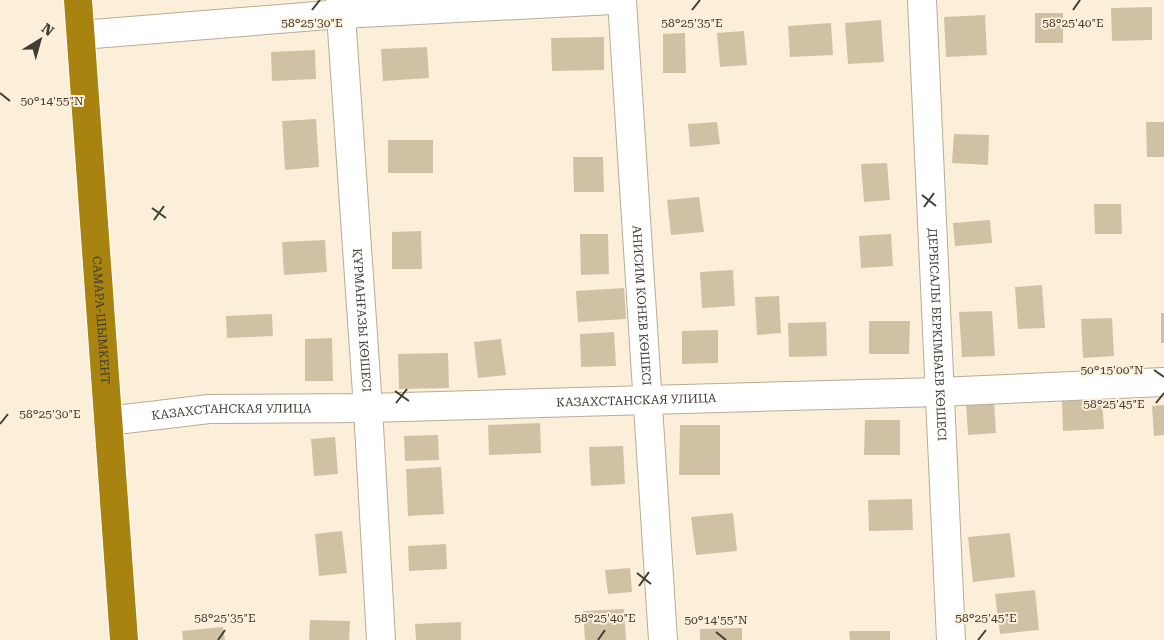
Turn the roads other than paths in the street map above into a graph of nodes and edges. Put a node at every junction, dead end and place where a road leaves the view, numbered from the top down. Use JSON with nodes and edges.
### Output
{"nodes":[{"id":1,"x":78,"y":0,"type":"edge"},
{"id":2,"x":613,"y":0,"type":"edge"},
{"id":3,"x":622,"y":0,"type":"edge"},
{"id":4,"x":922,"y":0,"type":"edge"},
{"id":5,"x":340,"y":7,"type":"edge"},
{"id":6,"x":81,"y":35,"type":"junction"},
{"id":7,"x":1164,"y":382,"type":"edge"},
{"id":8,"x":939,"y":392,"type":"junction"},
{"id":9,"x":648,"y":400,"type":"junction"},
{"id":10,"x":368,"y":408,"type":"junction"},
{"id":11,"x":108,"y":421,"type":"junction"},
{"id":12,"x":124,"y":640,"type":"edge"},
{"id":13,"x":381,"y":640,"type":"edge"},
{"id":14,"x":664,"y":640,"type":"edge"},
{"id":15,"x":951,"y":640,"type":"edge"}],
"edges":[{"from":1,"to":6,"type":"highway","name":"САМАРА-ШЫМКЕНТ"},
{"from":2,"to":5,"type":"street"},
{"from":3,"to":9,"type":"street","name":"АНИСИМ КОНЕВ КӨШЕСІ"},
{"from":4,"to":8,"type":"street","name":"ДЕРБІСАЛЫ БЕРКІМБАЕВ КӨШЕСІ"},
{"from":5,"to":6,"type":"street"},
{"from":5,"to":10,"type":"street","name":"ҚҰРМАНҒАЗЫ КӨШЕСІ"},
{"from":6,"to":11,"type":"highway","name":"САМАРА-ШЫМКЕНТ"},
{"from":7,"to":8,"type":"street","name":"КАЗАХСТАНСКАЯ УЛИЦА"},
{"from":8,"to":9,"type":"street","name":"КАЗАХСТАНСКАЯ УЛИЦА"},
{"from":8,"to":15,"type":"street","name":"ДЕРБІСАЛЫ БЕРКІМБАЕВ КӨШЕСІ"},
{"from":9,"to":10,"type":"street","name":"КАЗАХСТАНСКАЯ УЛИЦА"},
{"from":9,"to":14,"type":"street","name":"АНИСИМ КОНЕВ КӨШЕСІ"},
{"from":10,"to":11,"type":"street","name":"КАЗАХСТАНСКАЯ УЛИЦА"},
{"from":10,"to":13,"type":"street","name":"ҚҰРМАНҒАЗЫ КӨШЕСІ"},
{"from":11,"to":12,"type":"highway","name":"САМАРА-ШЫМКЕНТ"}]}
